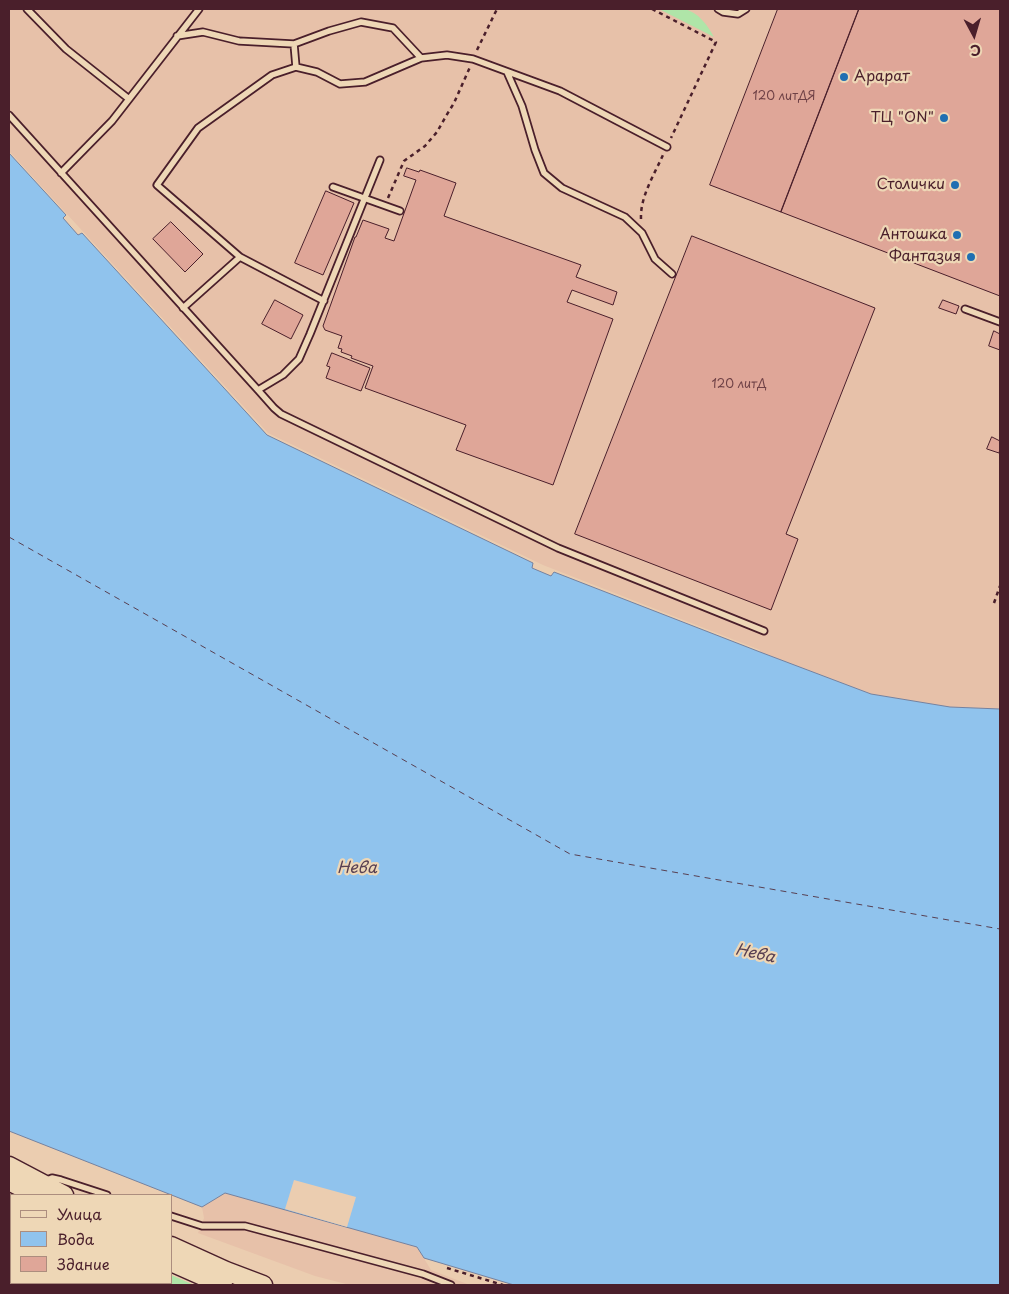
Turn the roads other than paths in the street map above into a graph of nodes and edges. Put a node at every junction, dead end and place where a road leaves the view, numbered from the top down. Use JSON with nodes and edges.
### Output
{"nodes":[{"id":1,"x":27,"y":9,"type":"edge"},
{"id":2,"x":199,"y":9,"type":"edge"},
{"id":3,"x":718,"y":9,"type":"edge"},
{"id":4,"x":746,"y":9,"type":"edge"},
{"id":5,"x":177,"y":36,"type":"junction"},
{"id":6,"x":294,"y":44,"type":"junction"},
{"id":7,"x":421,"y":58,"type":"junction"},
{"id":8,"x":296,"y":67,"type":"junction"},
{"id":9,"x":507,"y":72,"type":"junction"},
{"id":10,"x":129,"y":99,"type":"junction"},
{"id":11,"x":9,"y":115,"type":"edge"},
{"id":12,"x":666,"y":147,"type":"road end"},
{"id":13,"x":380,"y":160,"type":"dead end"},
{"id":14,"x":61,"y":173,"type":"junction"},
{"id":15,"x":333,"y":187,"type":"dead end"},
{"id":16,"x":364,"y":198,"type":"junction"},
{"id":17,"x":400,"y":211,"type":"dead end"},
{"id":18,"x":240,"y":257,"type":"junction"},
{"id":19,"x":672,"y":274,"type":"dead end"},
{"id":20,"x":324,"y":301,"type":"junction"},
{"id":21,"x":183,"y":308,"type":"junction"},
{"id":22,"x":965,"y":309,"type":"dead end"},
{"id":23,"x":1000,"y":322,"type":"edge"},
{"id":24,"x":258,"y":390,"type":"junction"},
{"id":25,"x":764,"y":631,"type":"dead end"},
{"id":26,"x":9,"y":1166,"type":"edge"},
{"id":27,"x":9,"y":1181,"type":"edge"},
{"id":28,"x":39,"y":1192,"type":"edge"},
{"id":29,"x":56,"y":1194,"type":"edge"},
{"id":30,"x":104,"y":1194,"type":"edge"},
{"id":31,"x":172,"y":1216,"type":"edge"},
{"id":32,"x":172,"y":1246,"type":"edge"},
{"id":33,"x":172,"y":1262,"type":"edge"},
{"id":34,"x":223,"y":1285,"type":"edge"},
{"id":35,"x":264,"y":1285,"type":"edge"},
{"id":36,"x":451,"y":1285,"type":"edge"}],
"edges":[{"from":1,"to":10,"type":"lane"},
{"from":2,"to":5,"type":"lane"},
{"from":3,"to":4,"type":"lane"},
{"from":5,"to":6,"type":"lane"},
{"from":5,"to":10,"type":"lane"},
{"from":6,"to":7,"type":"lane"},
{"from":6,"to":8,"type":"lane"},
{"from":7,"to":8,"type":"lane"},
{"from":7,"to":9,"type":"lane"},
{"from":8,"to":18,"type":"lane"},
{"from":9,"to":12,"type":"lane"},
{"from":9,"to":19,"type":"lane"},
{"from":10,"to":14,"type":"lane"},
{"from":11,"to":14,"type":"lane"},
{"from":13,"to":16,"type":"lane"},
{"from":14,"to":21,"type":"lane"},
{"from":15,"to":16,"type":"lane"},
{"from":16,"to":17,"type":"lane"},
{"from":16,"to":20,"type":"lane"},
{"from":18,"to":20,"type":"lane"},
{"from":18,"to":21,"type":"lane"},
{"from":20,"to":24,"type":"lane"},
{"from":21,"to":24,"type":"lane"},
{"from":22,"to":23,"type":"lane"},
{"from":24,"to":25,"type":"lane"},
{"from":26,"to":28,"type":"main road"},
{"from":27,"to":28,"type":"main road"},
{"from":28,"to":29,"type":"main road"},
{"from":28,"to":30,"type":"lane"},
{"from":31,"to":36,"type":"lane"},
{"from":32,"to":35,"type":"main road"},
{"from":33,"to":34,"type":"main road"}]}
